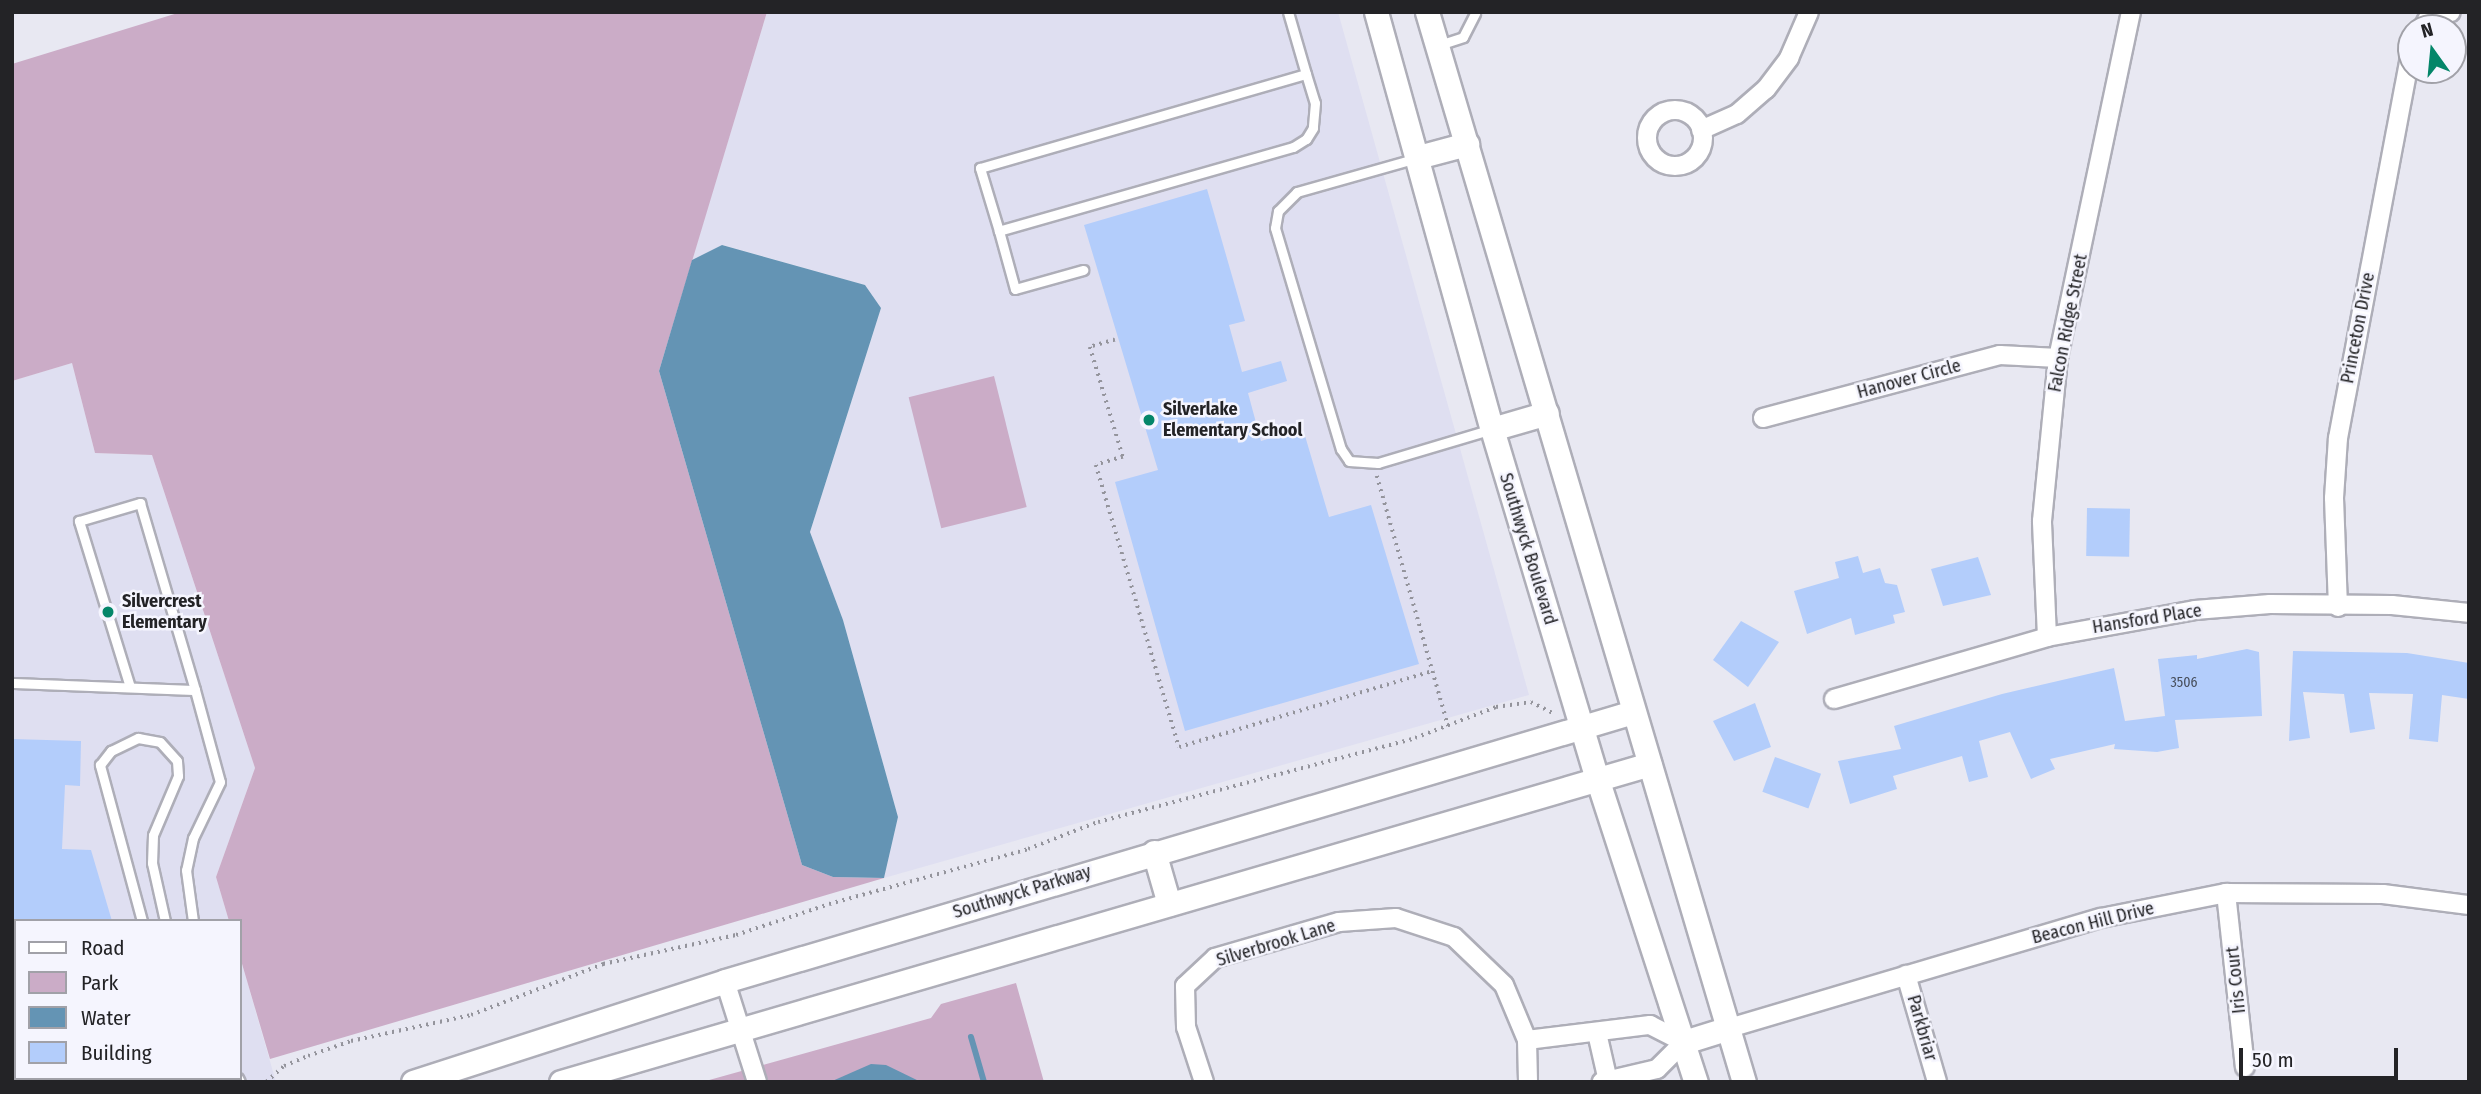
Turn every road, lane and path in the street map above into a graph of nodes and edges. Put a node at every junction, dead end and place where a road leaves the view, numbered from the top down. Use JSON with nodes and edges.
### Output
{"nodes":[{"id":1,"x":1288,"y":12,"type":"edge"},
{"id":2,"x":1376,"y":12,"type":"edge"},
{"id":3,"x":1427,"y":12,"type":"edge"},
{"id":4,"x":1809,"y":12,"type":"edge"},
{"id":5,"x":2131,"y":12,"type":"edge"},
{"id":6,"x":1475,"y":13,"type":"edge"},
{"id":7,"x":1437,"y":45,"type":"junction"},
{"id":8,"x":1306,"y":74,"type":"junction"},
{"id":9,"x":2405,"y":84,"type":"edge"},
{"id":10,"x":1702,"y":130,"type":"dead end"},
{"id":11,"x":1466,"y":144,"type":"junction"},
{"id":12,"x":1418,"y":157,"type":"junction"},
{"id":13,"x":999,"y":231,"type":"junction"},
{"id":14,"x":1083,"y":270,"type":"dead end"},
{"id":15,"x":1115,"y":340,"type":"dead end"},
{"id":16,"x":2057,"y":358,"type":"junction"},
{"id":17,"x":1547,"y":413,"type":"junction"},
{"id":18,"x":1763,"y":418,"type":"dead end"},
{"id":19,"x":1492,"y":429,"type":"junction"},
{"id":20,"x":1373,"y":463,"type":"junction"},
{"id":21,"x":2338,"y":607,"type":"junction"},
{"id":22,"x":2469,"y":613,"type":"edge"},
{"id":23,"x":2047,"y":637,"type":"junction"},
{"id":24,"x":1433,"y":671,"type":"junction"},
{"id":25,"x":12,"y":683,"type":"edge"},
{"id":26,"x":130,"y":687,"type":"junction"},
{"id":27,"x":195,"y":690,"type":"junction"},
{"id":28,"x":1834,"y":699,"type":"dead end"},
{"id":29,"x":1633,"y":712,"type":"junction"},
{"id":30,"x":1448,"y":726,"type":"junction"},
{"id":31,"x":1581,"y":727,"type":"junction"},
{"id":32,"x":1650,"y":764,"type":"junction"},
{"id":33,"x":1597,"y":778,"type":"junction"},
{"id":34,"x":1154,"y":852,"type":"junction"},
{"id":35,"x":2226,"y":893,"type":"junction"},
{"id":36,"x":1169,"y":905,"type":"junction"},
{"id":37,"x":2469,"y":905,"type":"edge"},
{"id":38,"x":141,"y":919,"type":"edge"},
{"id":39,"x":165,"y":919,"type":"edge"},
{"id":40,"x":193,"y":919,"type":"edge"},
{"id":41,"x":1906,"y":975,"type":"junction"},
{"id":42,"x":725,"y":981,"type":"junction"},
{"id":43,"x":1729,"y":1028,"type":"junction"},
{"id":44,"x":742,"y":1032,"type":"junction"},
{"id":45,"x":1597,"y":1033,"type":"junction"},
{"id":46,"x":1527,"y":1040,"type":"junction"},
{"id":47,"x":1685,"y":1042,"type":"junction"},
{"id":48,"x":2245,"y":1067,"type":"dead end"},
{"id":49,"x":1608,"y":1081,"type":"edge"},
{"id":50,"x":266,"y":1082,"type":"edge"},
{"id":51,"x":413,"y":1082,"type":"edge"},
{"id":52,"x":561,"y":1082,"type":"edge"},
{"id":53,"x":757,"y":1082,"type":"edge"},
{"id":54,"x":1204,"y":1082,"type":"edge"},
{"id":55,"x":1528,"y":1082,"type":"edge"},
{"id":56,"x":1602,"y":1082,"type":"edge"},
{"id":57,"x":1696,"y":1082,"type":"edge"},
{"id":58,"x":1744,"y":1082,"type":"edge"},
{"id":59,"x":1937,"y":1082,"type":"edge"}],
"edges":[{"from":1,"to":8,"type":"lane"},
{"from":2,"to":12,"type":"street","name":"Southwyck Boulevard"},
{"from":3,"to":7,"type":"street"},
{"from":4,"to":10,"type":"street"},
{"from":5,"to":16,"type":"street","name":"Falcon Ridge Street"},
{"from":6,"to":7,"type":"lane"},
{"from":7,"to":11,"type":"street"},
{"from":8,"to":13,"type":"lane"},
{"from":8,"to":13,"type":"lane"},
{"from":9,"to":21,"type":"street","name":"Princeton Drive"},
{"from":11,"to":12,"type":"street"},
{"from":11,"to":17,"type":"street"},
{"from":12,"to":19,"type":"street","name":"Southwyck Boulevard"},
{"from":12,"to":20,"type":"lane"},
{"from":13,"to":14,"type":"lane"},
{"from":15,"to":24,"type":"path"},
{"from":16,"to":18,"type":"street","name":"Hanover Circle"},
{"from":16,"to":23,"type":"street","name":"Falcon Ridge Street"},
{"from":17,"to":19,"type":"street"},
{"from":17,"to":29,"type":"street"},
{"from":19,"to":20,"type":"lane"},
{"from":19,"to":31,"type":"street","name":"Southwyck Boulevard"},
{"from":20,"to":24,"type":"path"},
{"from":21,"to":22,"type":"street","name":"Hansford Place"},
{"from":21,"to":23,"type":"street","name":"Hansford Place"},
{"from":23,"to":28,"type":"street","name":"Hansford Place"},
{"from":24,"to":30,"type":"path"},
{"from":25,"to":26,"type":"lane"},
{"from":26,"to":27,"type":"lane"},
{"from":26,"to":27,"type":"lane"},
{"from":27,"to":40,"type":"lane"},
{"from":29,"to":31,"type":"street","name":"Southwyck Parkway"},
{"from":29,"to":32,"type":"street"},
{"from":30,"to":31,"type":"path"},
{"from":30,"to":50,"type":"path"},
{"from":31,"to":33,"type":"street","name":"Southwyck Boulevard"},
{"from":31,"to":34,"type":"street","name":"Southwyck Parkway"},
{"from":32,"to":33,"type":"street"},
{"from":32,"to":43,"type":"street"},
{"from":33,"to":36,"type":"street"},
{"from":33,"to":47,"type":"street","name":"Southwyck Boulevard"},
{"from":34,"to":36,"type":"street"},
{"from":34,"to":42,"type":"street","name":"Southwyck Parkway"},
{"from":35,"to":37,"type":"street","name":"Beacon Hill Drive"},
{"from":35,"to":41,"type":"street","name":"Beacon Hill Drive"},
{"from":35,"to":48,"type":"street","name":"Iris Court"},
{"from":36,"to":44,"type":"street"},
{"from":38,"to":39,"type":"lane"},
{"from":41,"to":43,"type":"street","name":"Beacon Hill Drive"},
{"from":41,"to":59,"type":"street","name":"Parkbriar"},
{"from":42,"to":44,"type":"street"},
{"from":42,"to":51,"type":"street","name":"Southwyck Parkway"},
{"from":43,"to":47,"type":"street"},
{"from":43,"to":58,"type":"street"},
{"from":44,"to":52,"type":"street"},
{"from":44,"to":53,"type":"street"},
{"from":45,"to":46,"type":"street"},
{"from":45,"to":47,"type":"street"},
{"from":45,"to":49,"type":"street"},
{"from":46,"to":54,"type":"street","name":"Silverbrook Lane"},
{"from":46,"to":55,"type":"street","name":"Silverbrook Lane"},
{"from":47,"to":49,"type":"street"},
{"from":47,"to":57,"type":"street","name":"Southwyck Boulevard"},
{"from":49,"to":56,"type":"street"}]}
